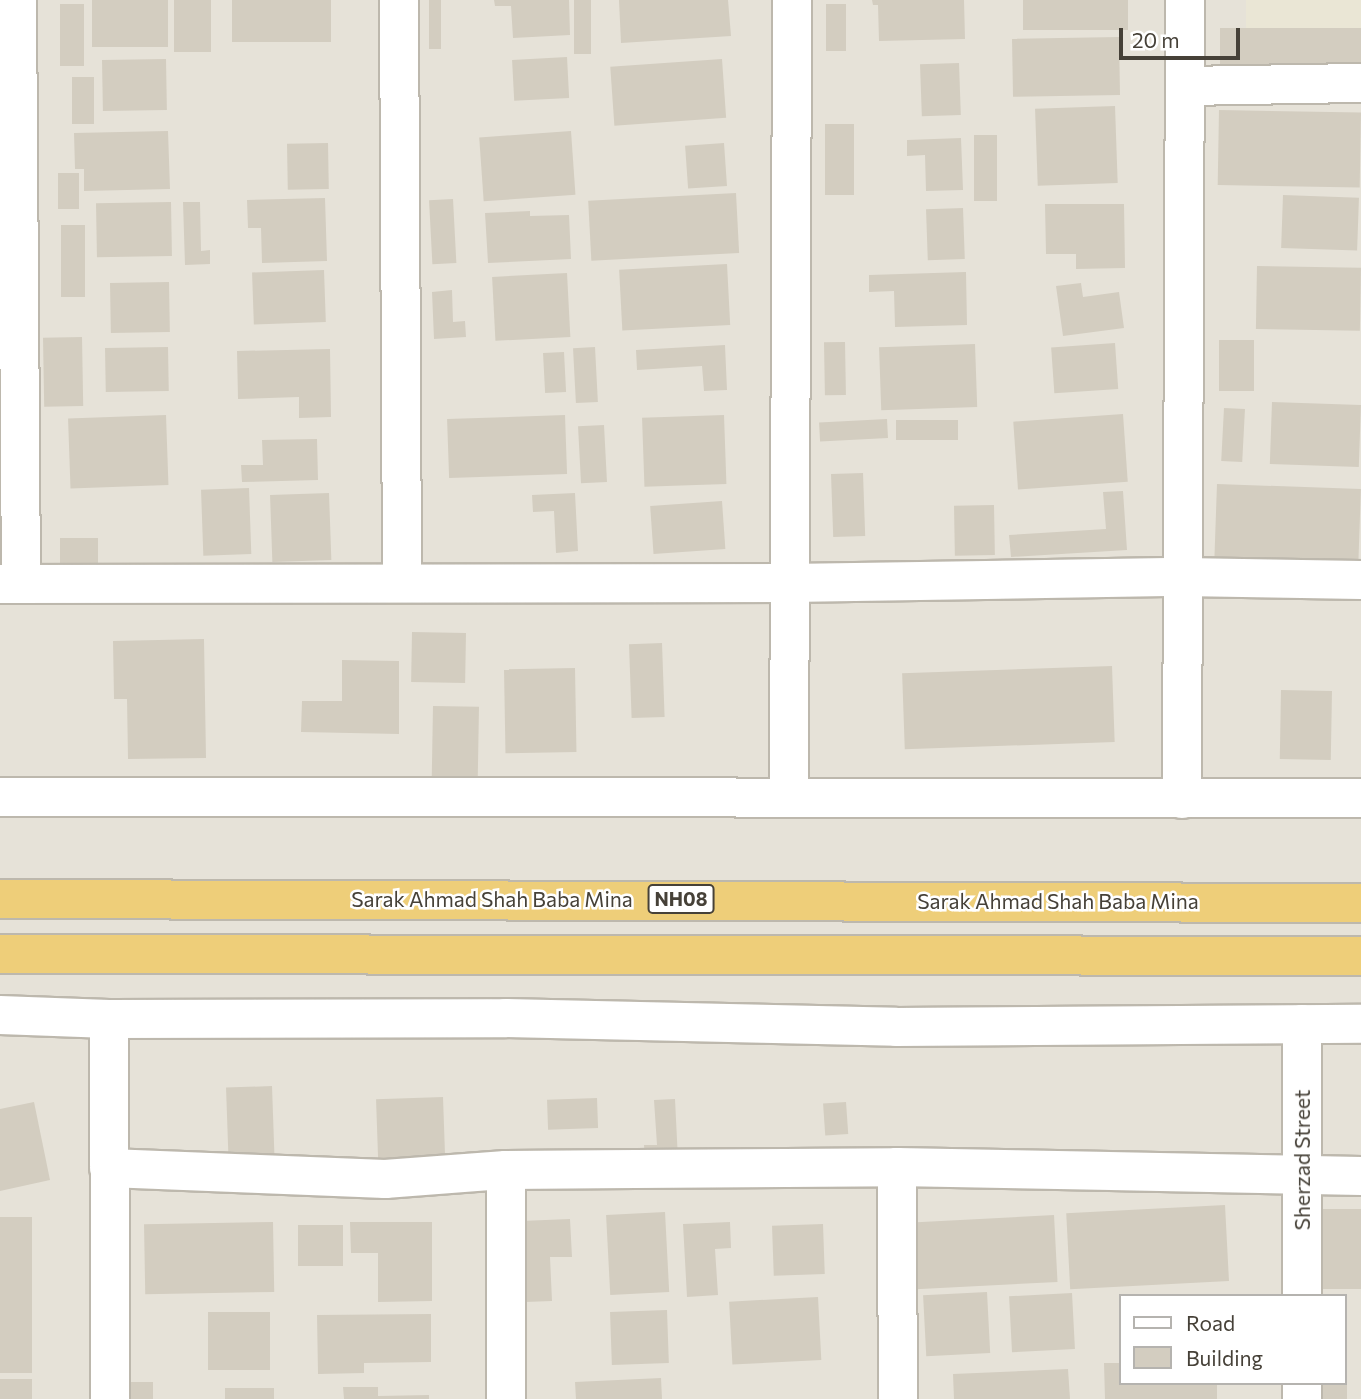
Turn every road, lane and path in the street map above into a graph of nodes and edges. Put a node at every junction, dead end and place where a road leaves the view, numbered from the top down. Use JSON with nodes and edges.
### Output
{"nodes":[{"id":1,"x":18,"y":0,"type":"edge"},
{"id":2,"x":398,"y":0,"type":"edge"},
{"id":3,"x":792,"y":0,"type":"edge"},
{"id":4,"x":1185,"y":0,"type":"edge"},
{"id":5,"x":1361,"y":83,"type":"edge"},
{"id":6,"x":1185,"y":86,"type":"junction"},
{"id":7,"x":1183,"y":577,"type":"junction"},
{"id":8,"x":1361,"y":580,"type":"edge"},
{"id":9,"x":402,"y":582,"type":"junction"},
{"id":10,"x":789,"y":583,"type":"junction"},
{"id":11,"x":11,"y":584,"type":"edge"},
{"id":12,"x":789,"y":795,"type":"junction"},
{"id":13,"x":0,"y":797,"type":"edge"},
{"id":14,"x":1361,"y":798,"type":"edge"},
{"id":15,"x":1182,"y":799,"type":"junction"},
{"id":16,"x":0,"y":899,"type":"edge"},
{"id":17,"x":1361,"y":902,"type":"edge"},
{"id":18,"x":0,"y":954,"type":"edge"},
{"id":19,"x":1361,"y":956,"type":"edge"},
{"id":20,"x":0,"y":1015,"type":"edge"},
{"id":21,"x":109,"y":1019,"type":"junction"},
{"id":22,"x":1302,"y":1024,"type":"junction"},
{"id":23,"x":1361,"y":1024,"type":"edge"},
{"id":24,"x":897,"y":1167,"type":"junction"},
{"id":25,"x":109,"y":1168,"type":"junction"},
{"id":26,"x":506,"y":1170,"type":"junction"},
{"id":27,"x":1361,"y":1176,"type":"edge"},
{"id":28,"x":1302,"y":1177,"type":"junction"},
{"id":29,"x":1302,"y":1294,"type":"edge"},
{"id":30,"x":110,"y":1399,"type":"edge"},
{"id":31,"x":506,"y":1399,"type":"edge"},
{"id":32,"x":898,"y":1399,"type":"edge"}],
"edges":[{"from":1,"to":11,"type":"street"},
{"from":2,"to":9,"type":"street"},
{"from":3,"to":10,"type":"street"},
{"from":4,"to":6,"type":"street"},
{"from":5,"to":6,"type":"street"},
{"from":6,"to":7,"type":"street"},
{"from":7,"to":8,"type":"street"},
{"from":7,"to":10,"type":"street"},
{"from":7,"to":15,"type":"street"},
{"from":9,"to":10,"type":"street"},
{"from":9,"to":11,"type":"street"},
{"from":10,"to":12,"type":"street"},
{"from":12,"to":13,"type":"street"},
{"from":12,"to":15,"type":"street"},
{"from":14,"to":15,"type":"street"},
{"from":16,"to":17,"type":"highway","name":"Sarak Ahmad Shah Baba Mina","number":"NH08"},
{"from":18,"to":19,"type":"highway"},
{"from":20,"to":21,"type":"street"},
{"from":21,"to":22,"type":"street"},
{"from":21,"to":25,"type":"street"},
{"from":22,"to":23,"type":"street"},
{"from":22,"to":28,"type":"street","name":"Sherzad Street"},
{"from":24,"to":26,"type":"street"},
{"from":24,"to":28,"type":"street"},
{"from":24,"to":32,"type":"street"},
{"from":25,"to":26,"type":"street"},
{"from":25,"to":30,"type":"street"},
{"from":26,"to":31,"type":"street"},
{"from":27,"to":28,"type":"street"},
{"from":28,"to":29,"type":"street","name":"Sherzad Street"}]}
